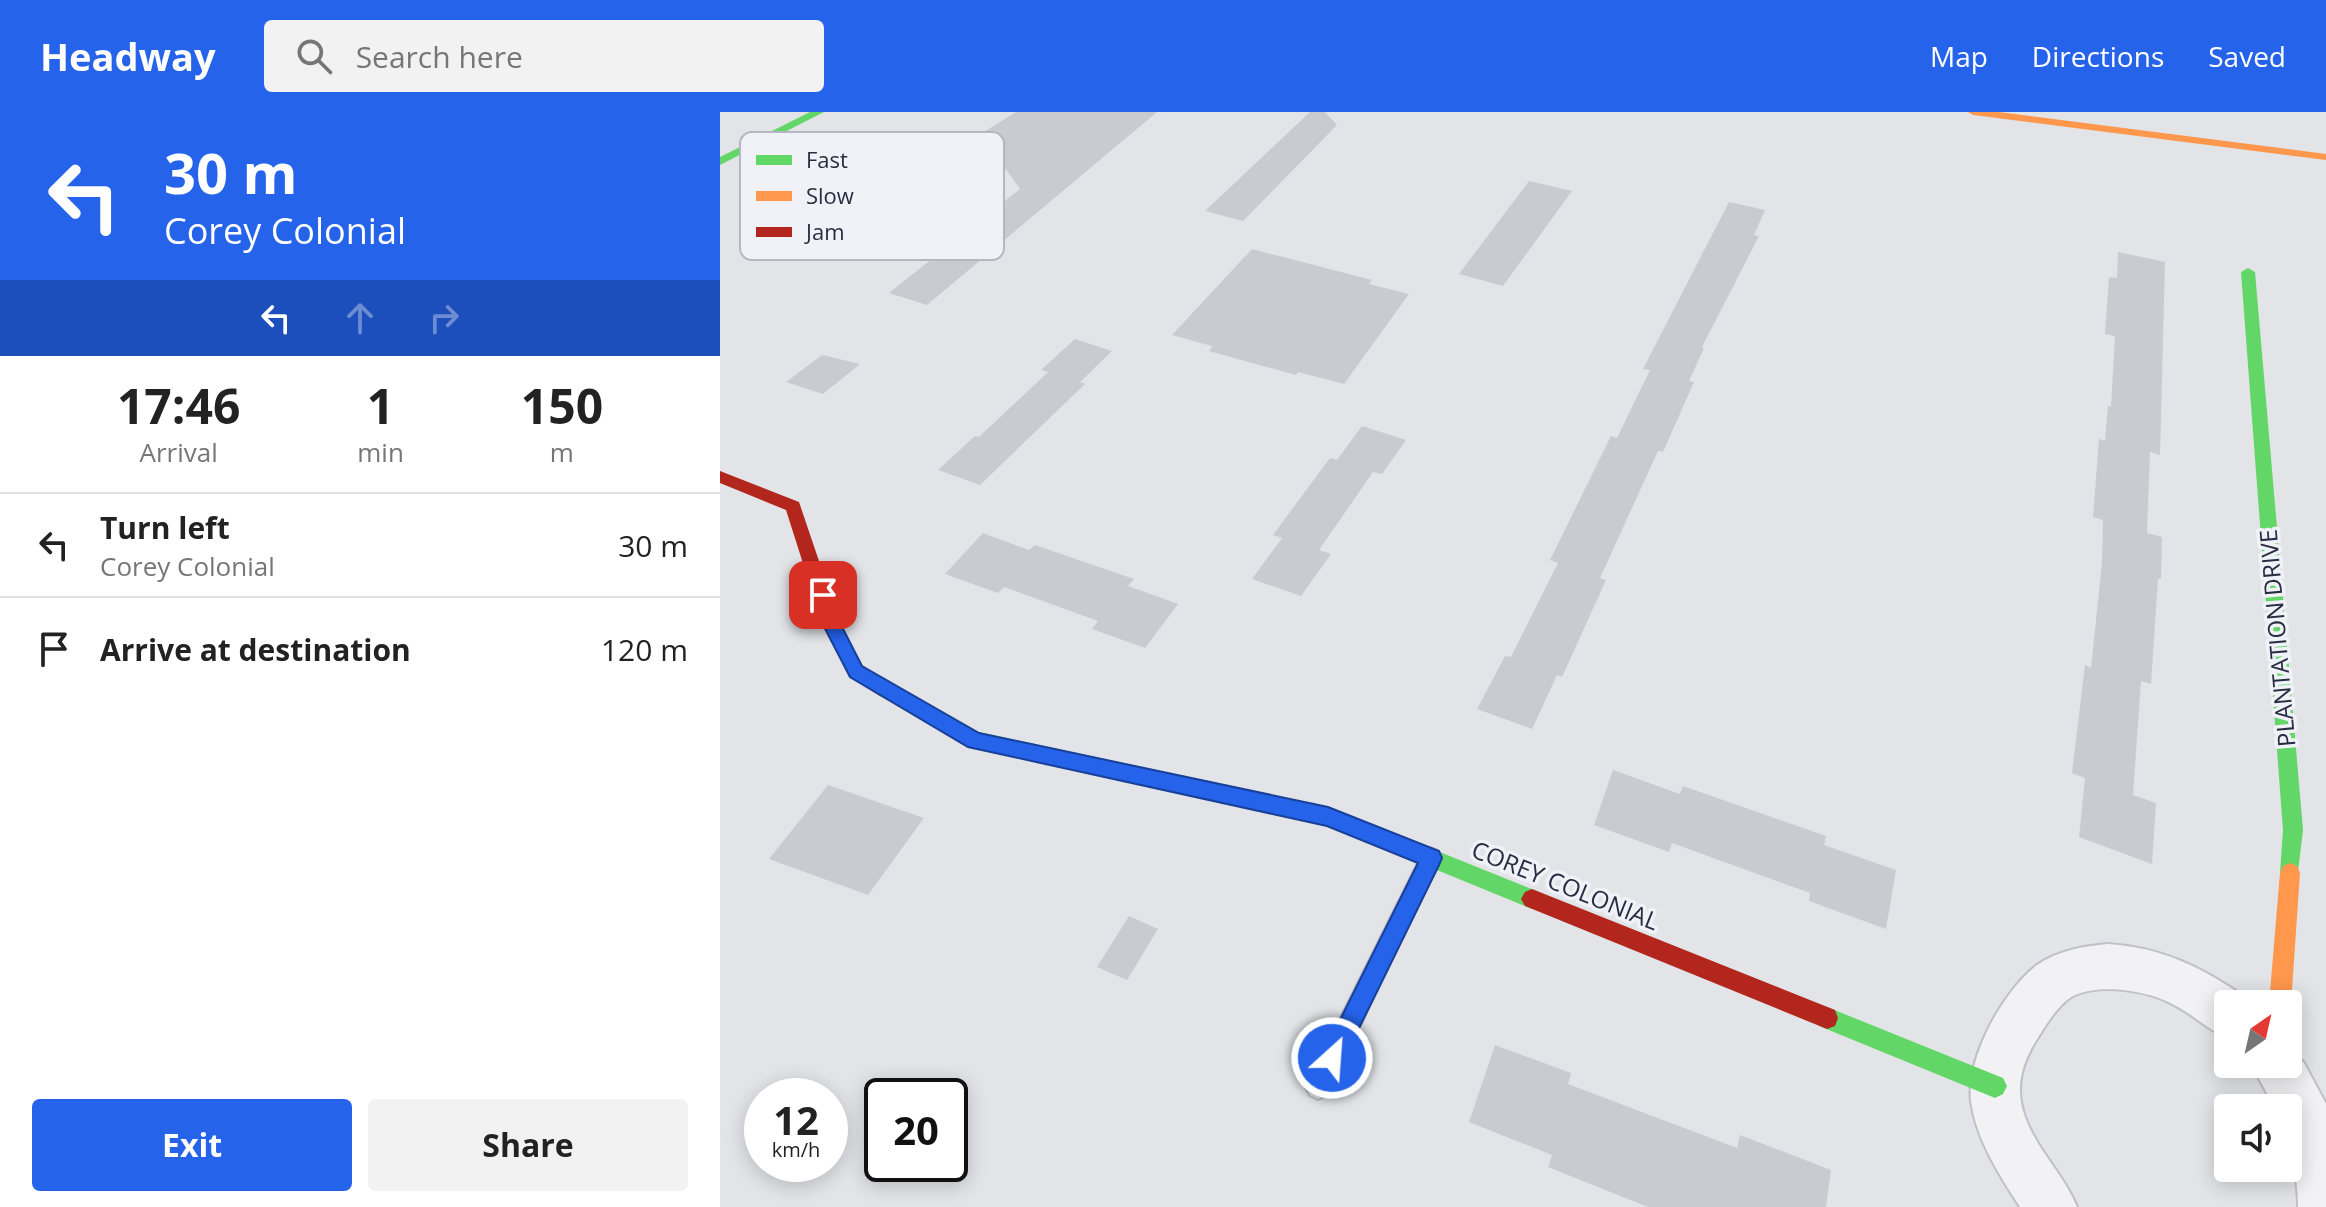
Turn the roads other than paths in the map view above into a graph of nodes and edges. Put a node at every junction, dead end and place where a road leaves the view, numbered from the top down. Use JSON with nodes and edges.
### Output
{"nodes":[{"id":1,"x":819,"y":112,"type":"edge"},
{"id":2,"x":1973,"y":112,"type":"edge"},
{"id":3,"x":779,"y":132,"type":"edge"},
{"id":4,"x":740,"y":152,"type":"edge"},
{"id":5,"x":2326,"y":157,"type":"edge"},
{"id":6,"x":720,"y":162,"type":"edge"},
{"id":7,"x":2248,"y":272,"type":"dead end"},
{"id":8,"x":720,"y":477,"type":"edge"},
{"id":9,"x":1431,"y":858,"type":"junction"},
{"id":10,"x":2281,"y":990,"type":"edge"},
{"id":11,"x":2214,"y":1004,"type":"edge"},
{"id":12,"x":2285,"y":1078,"type":"edge"},
{"id":13,"x":1995,"y":1086,"type":"junction"},
{"id":14,"x":1318,"y":1087,"type":"dead end"},
{"id":15,"x":2051,"y":1207,"type":"edge"},
{"id":16,"x":2324,"y":1207,"type":"edge"}],
"edges":[{"from":1,"to":3,"type":"street"},
{"from":2,"to":5,"type":"street"},
{"from":4,"to":6,"type":"street"},
{"from":7,"to":10,"type":"street","name":"PLANTATION DRIVE"},
{"from":8,"to":9,"type":"street","name":"COREY COLONIAL"},
{"from":9,"to":13,"type":"street","name":"COREY COLONIAL"},
{"from":9,"to":14,"type":"lane"},
{"from":11,"to":13,"type":"street"},
{"from":12,"to":16,"type":"street"},
{"from":13,"to":15,"type":"street"}]}
